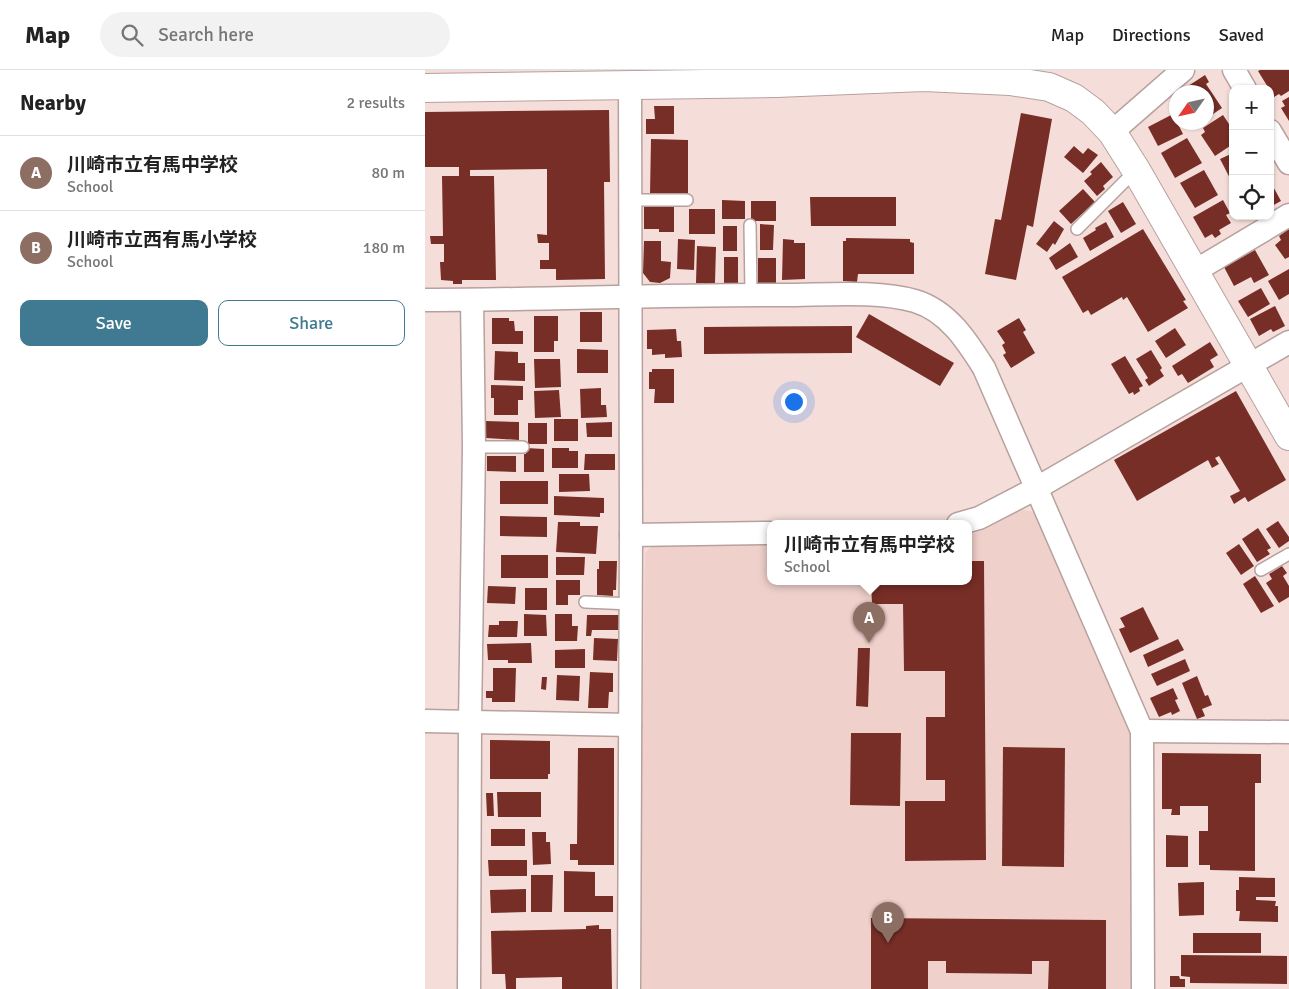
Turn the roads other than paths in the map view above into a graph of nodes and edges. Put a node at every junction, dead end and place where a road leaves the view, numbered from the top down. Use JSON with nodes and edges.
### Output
{"nodes":[{"id":1,"x":1183,"y":70,"type":"edge"},
{"id":2,"x":1234,"y":70,"type":"edge"},
{"id":3,"x":944,"y":74,"type":"edge"},
{"id":4,"x":775,"y":76,"type":"edge"},
{"id":5,"x":1243,"y":85,"type":"edge"},
{"id":6,"x":631,"y":86,"type":"junction"},
{"id":7,"x":425,"y":88,"type":"edge"},
{"id":8,"x":1112,"y":132,"type":"junction"},
{"id":9,"x":1274,"y":138,"type":"edge"},
{"id":10,"x":1289,"y":163,"type":"edge"},
{"id":11,"x":1136,"y":170,"type":"junction"},
{"id":12,"x":630,"y":200,"type":"junction"},
{"id":13,"x":687,"y":200,"type":"dead end"},
{"id":14,"x":1289,"y":214,"type":"edge"},
{"id":15,"x":750,"y":225,"type":"dead end"},
{"id":16,"x":1077,"y":229,"type":"dead end"},
{"id":17,"x":1195,"y":271,"type":"junction"},
{"id":18,"x":751,"y":294,"type":"junction"},
{"id":19,"x":630,"y":296,"type":"junction"},
{"id":20,"x":425,"y":300,"type":"edge"},
{"id":21,"x":473,"y":300,"type":"junction"},
{"id":22,"x":1289,"y":342,"type":"edge"},
{"id":23,"x":1249,"y":366,"type":"junction"},
{"id":24,"x":1289,"y":436,"type":"edge"},
{"id":25,"x":474,"y":447,"type":"junction"},
{"id":26,"x":523,"y":448,"type":"dead end"},
{"id":27,"x":1035,"y":489,"type":"junction"},
{"id":28,"x":972,"y":520,"type":"edge"},
{"id":29,"x":767,"y":533,"type":"edge"},
{"id":30,"x":631,"y":535,"type":"junction"},
{"id":31,"x":1289,"y":554,"type":"edge"},
{"id":32,"x":1261,"y":570,"type":"dead end"},
{"id":33,"x":585,"y":602,"type":"dead end"},
{"id":34,"x":631,"y":604,"type":"junction"},
{"id":35,"x":425,"y":721,"type":"edge"},
{"id":36,"x":470,"y":722,"type":"junction"},
{"id":37,"x":630,"y":725,"type":"junction"},
{"id":38,"x":1142,"y":731,"type":"junction"},
{"id":39,"x":1289,"y":732,"type":"edge"},
{"id":40,"x":469,"y":989,"type":"edge"},
{"id":41,"x":629,"y":989,"type":"edge"},
{"id":42,"x":1143,"y":989,"type":"edge"}],
"edges":[{"from":1,"to":8,"type":"street"},
{"from":2,"to":5,"type":"street"},
{"from":3,"to":4,"type":"street"},
{"from":3,"to":8,"type":"street"},
{"from":4,"to":6,"type":"street"},
{"from":6,"to":7,"type":"street"},
{"from":6,"to":12,"type":"street"},
{"from":8,"to":11,"type":"street"},
{"from":9,"to":10,"type":"street"},
{"from":11,"to":16,"type":"lane"},
{"from":11,"to":17,"type":"street"},
{"from":12,"to":13,"type":"lane"},
{"from":12,"to":19,"type":"street"},
{"from":14,"to":17,"type":"street"},
{"from":15,"to":18,"type":"lane"},
{"from":17,"to":23,"type":"street"},
{"from":18,"to":19,"type":"street"},
{"from":18,"to":27,"type":"street"},
{"from":19,"to":21,"type":"street"},
{"from":19,"to":30,"type":"street"},
{"from":20,"to":21,"type":"street"},
{"from":21,"to":25,"type":"street"},
{"from":22,"to":23,"type":"street"},
{"from":23,"to":24,"type":"street"},
{"from":23,"to":27,"type":"street"},
{"from":25,"to":26,"type":"lane"},
{"from":25,"to":36,"type":"street"},
{"from":27,"to":28,"type":"street"},
{"from":27,"to":38,"type":"street"},
{"from":29,"to":30,"type":"street"},
{"from":30,"to":34,"type":"street"},
{"from":31,"to":32,"type":"lane"},
{"from":33,"to":34,"type":"lane"},
{"from":34,"to":37,"type":"street"},
{"from":35,"to":36,"type":"street"},
{"from":36,"to":37,"type":"street"},
{"from":36,"to":40,"type":"street"},
{"from":37,"to":41,"type":"street"},
{"from":38,"to":39,"type":"street"},
{"from":38,"to":42,"type":"street"}]}
